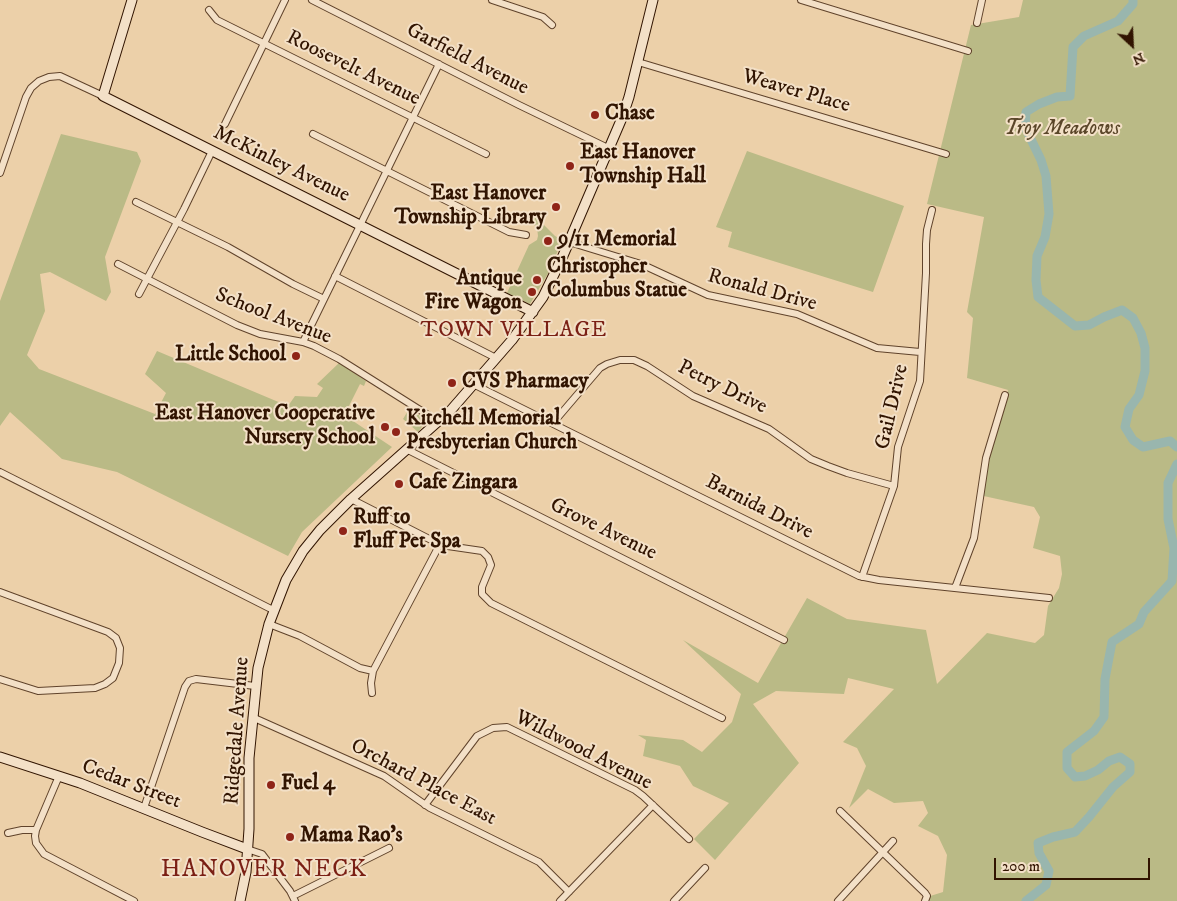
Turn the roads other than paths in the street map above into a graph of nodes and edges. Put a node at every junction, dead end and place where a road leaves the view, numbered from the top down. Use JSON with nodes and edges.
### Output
{"nodes":[{"id":1,"x":132,"y":0,"type":"edge"},
{"id":2,"x":285,"y":0,"type":"edge"},
{"id":3,"x":312,"y":0,"type":"edge"},
{"id":4,"x":492,"y":0,"type":"edge"},
{"id":5,"x":652,"y":0,"type":"edge"},
{"id":6,"x":801,"y":0,"type":"edge"},
{"id":7,"x":982,"y":0,"type":"edge"},
{"id":8,"x":209,"y":10,"type":"dead end"},
{"id":9,"x":977,"y":23,"type":"dead end"},
{"id":10,"x":552,"y":25,"type":"dead end"},
{"id":11,"x":264,"y":43,"type":"junction"},
{"id":12,"x":968,"y":51,"type":"dead end"},
{"id":13,"x":638,"y":62,"type":"junction"},
{"id":14,"x":440,"y":64,"type":"junction"},
{"id":15,"x":103,"y":96,"type":"junction"},
{"id":16,"x":414,"y":117,"type":"junction"},
{"id":17,"x":224,"y":124,"type":"dead end"},
{"id":18,"x":313,"y":134,"type":"dead end"},
{"id":19,"x":608,"y":148,"type":"junction"},
{"id":20,"x":212,"y":151,"type":"junction"},
{"id":21,"x":486,"y":154,"type":"dead end"},
{"id":22,"x":946,"y":154,"type":"dead end"},
{"id":23,"x":386,"y":170,"type":"junction"},
{"id":24,"x":0,"y":173,"type":"edge"},
{"id":25,"x":136,"y":202,"type":"dead end"},
{"id":26,"x":932,"y":210,"type":"dead end"},
{"id":27,"x":177,"y":222,"type":"junction"},
{"id":28,"x":360,"y":224,"type":"junction"},
{"id":29,"x":526,"y":235,"type":"dead end"},
{"id":30,"x":569,"y":242,"type":"junction"},
{"id":31,"x":118,"y":264,"type":"dead end"},
{"id":32,"x":335,"y":276,"type":"junction"},
{"id":33,"x":147,"y":278,"type":"junction"},
{"id":34,"x":139,"y":294,"type":"dead end"},
{"id":35,"x":324,"y":299,"type":"junction"},
{"id":36,"x":533,"y":312,"type":"junction"},
{"id":37,"x":303,"y":342,"type":"junction"},
{"id":38,"x":920,"y":352,"type":"junction"},
{"id":39,"x":496,"y":358,"type":"junction"},
{"id":40,"x":473,"y":384,"type":"junction"},
{"id":41,"x":1005,"y":395,"type":"dead end"},
{"id":42,"x":439,"y":422,"type":"junction"},
{"id":43,"x":553,"y":424,"type":"junction"},
{"id":44,"x":408,"y":450,"type":"junction"},
{"id":45,"x":0,"y":472,"type":"edge"},
{"id":46,"x":894,"y":486,"type":"junction"},
{"id":47,"x":351,"y":499,"type":"junction"},
{"id":48,"x":440,"y":544,"type":"junction"},
{"id":49,"x":862,"y":577,"type":"junction"},
{"id":50,"x":955,"y":588,"type":"junction"},
{"id":51,"x":0,"y":592,"type":"edge"},
{"id":52,"x":1048,"y":598,"type":"dead end"},
{"id":53,"x":274,"y":610,"type":"junction"},
{"id":54,"x":269,"y":624,"type":"junction"},
{"id":55,"x":784,"y":640,"type":"dead end"},
{"id":56,"x":373,"y":671,"type":"junction"},
{"id":57,"x":0,"y":679,"type":"edge"},
{"id":58,"x":255,"y":686,"type":"junction"},
{"id":59,"x":372,"y":693,"type":"dead end"},
{"id":60,"x":252,"y":717,"type":"junction"},
{"id":61,"x":722,"y":718,"type":"dead end"},
{"id":62,"x":0,"y":757,"type":"edge"},
{"id":63,"x":59,"y":776,"type":"junction"},
{"id":64,"x":425,"y":805,"type":"junction"},
{"id":65,"x":653,"y":805,"type":"junction"},
{"id":66,"x":144,"y":808,"type":"junction"},
{"id":67,"x":840,"y":811,"type":"dead end"},
{"id":68,"x":36,"y":830,"type":"junction"},
{"id":69,"x":8,"y":833,"type":"dead end"},
{"id":70,"x":690,"y":839,"type":"dead end"},
{"id":71,"x":893,"y":841,"type":"dead end"},
{"id":72,"x":389,"y":848,"type":"dead end"},
{"id":73,"x":247,"y":849,"type":"junction"},
{"id":74,"x":883,"y":853,"type":"junction"},
{"id":75,"x":706,"y":868,"type":"dead end"},
{"id":76,"x":568,"y":892,"type":"junction"},
{"id":77,"x":294,"y":898,"type":"edge"},
{"id":78,"x":926,"y":900,"type":"edge"},
{"id":79,"x":134,"y":901,"type":"edge"},
{"id":80,"x":240,"y":901,"type":"edge"},
{"id":81,"x":560,"y":901,"type":"edge"},
{"id":82,"x":674,"y":901,"type":"edge"},
{"id":83,"x":838,"y":901,"type":"edge"}],
"edges":[{"from":1,"to":15,"type":"main road"},
{"from":2,"to":11,"type":"street"},
{"from":3,"to":14,"type":"street","name":"Garfield Avenue"},
{"from":4,"to":10,"type":"street"},
{"from":5,"to":13,"type":"main road","name":"Ridgedale Avenue"},
{"from":6,"to":12,"type":"street"},
{"from":7,"to":9,"type":"street"},
{"from":8,"to":11,"type":"street","name":"Roosevelt Avenue"},
{"from":11,"to":16,"type":"street","name":"Roosevelt Avenue"},
{"from":11,"to":17,"type":"street"},
{"from":13,"to":19,"type":"main road","name":"Ridgedale Avenue"},
{"from":13,"to":22,"type":"street","name":"Weaver Place"},
{"from":14,"to":16,"type":"street"},
{"from":14,"to":19,"type":"street","name":"Garfield Avenue"},
{"from":15,"to":20,"type":"main road","name":"McKinley Avenue"},
{"from":15,"to":24,"type":"street"},
{"from":16,"to":21,"type":"street","name":"Roosevelt Avenue"},
{"from":16,"to":23,"type":"street"},
{"from":18,"to":23,"type":"street"},
{"from":19,"to":30,"type":"main road","name":"Ridgedale Avenue"},
{"from":20,"to":27,"type":"street"},
{"from":20,"to":28,"type":"main road","name":"McKinley Avenue"},
{"from":23,"to":28,"type":"street"},
{"from":23,"to":29,"type":"street"},
{"from":25,"to":27,"type":"street"},
{"from":26,"to":38,"type":"street","name":"Gail Drive"},
{"from":27,"to":33,"type":"street"},
{"from":27,"to":35,"type":"street"},
{"from":28,"to":32,"type":"street"},
{"from":28,"to":36,"type":"main road","name":"McKinley Avenue"},
{"from":30,"to":36,"type":"main road","name":"Ridgedale Avenue"},
{"from":30,"to":38,"type":"street","name":"Ronald Drive"},
{"from":31,"to":33,"type":"street","name":"School Avenue"},
{"from":32,"to":35,"type":"street"},
{"from":32,"to":39,"type":"street"},
{"from":33,"to":34,"type":"street"},
{"from":33,"to":37,"type":"street","name":"School Avenue"},
{"from":35,"to":37,"type":"street"},
{"from":36,"to":39,"type":"main road","name":"Ridgedale Avenue"},
{"from":37,"to":42,"type":"street","name":"School Avenue"},
{"from":38,"to":46,"type":"street","name":"Gail Drive"},
{"from":39,"to":40,"type":"main road","name":"Ridgedale Avenue"},
{"from":40,"to":42,"type":"main road","name":"Ridgedale Avenue"},
{"from":40,"to":43,"type":"street","name":"Barnida Drive"},
{"from":41,"to":50,"type":"street"},
{"from":42,"to":44,"type":"main road","name":"Ridgedale Avenue"},
{"from":43,"to":46,"type":"street","name":"Petry Drive"},
{"from":43,"to":49,"type":"street","name":"Barnida Drive"},
{"from":44,"to":47,"type":"main road","name":"Ridgedale Avenue"},
{"from":44,"to":55,"type":"street","name":"Grove Avenue"},
{"from":45,"to":53,"type":"street"},
{"from":46,"to":49,"type":"street","name":"Gail Drive"},
{"from":47,"to":48,"type":"street"},
{"from":47,"to":53,"type":"main road","name":"Ridgedale Avenue"},
{"from":48,"to":56,"type":"street"},
{"from":48,"to":61,"type":"street"},
{"from":49,"to":50,"type":"street","name":"Barnida Drive"},
{"from":50,"to":52,"type":"street","name":"Barnida Drive"},
{"from":51,"to":57,"type":"street"},
{"from":53,"to":54,"type":"main road","name":"Ridgedale Avenue"},
{"from":54,"to":56,"type":"street"},
{"from":54,"to":58,"type":"main road","name":"Ridgedale Avenue"},
{"from":56,"to":59,"type":"street"},
{"from":58,"to":60,"type":"main road","name":"Ridgedale Avenue"},
{"from":58,"to":66,"type":"street"},
{"from":60,"to":64,"type":"street","name":"Orchard Place East"},
{"from":60,"to":73,"type":"main road","name":"Ridgedale Avenue"},
{"from":62,"to":63,"type":"main road","name":"Cedar Street"},
{"from":63,"to":66,"type":"main road","name":"Cedar Street"},
{"from":63,"to":68,"type":"street"},
{"from":64,"to":65,"type":"street","name":"Wildwood Avenue"},
{"from":64,"to":76,"type":"street","name":"Orchard Place East"},
{"from":65,"to":70,"type":"street","name":"Wildwood Avenue"},
{"from":65,"to":76,"type":"street"},
{"from":66,"to":73,"type":"main road","name":"Cedar Street"},
{"from":67,"to":74,"type":"street"},
{"from":68,"to":69,"type":"street"},
{"from":68,"to":79,"type":"street"},
{"from":71,"to":74,"type":"street"},
{"from":72,"to":77,"type":"street"},
{"from":73,"to":77,"type":"street"},
{"from":73,"to":80,"type":"main road","name":"Ridgedale Avenue"},
{"from":74,"to":78,"type":"street"},
{"from":74,"to":83,"type":"street"},
{"from":75,"to":82,"type":"street"},
{"from":76,"to":81,"type":"street"}]}
